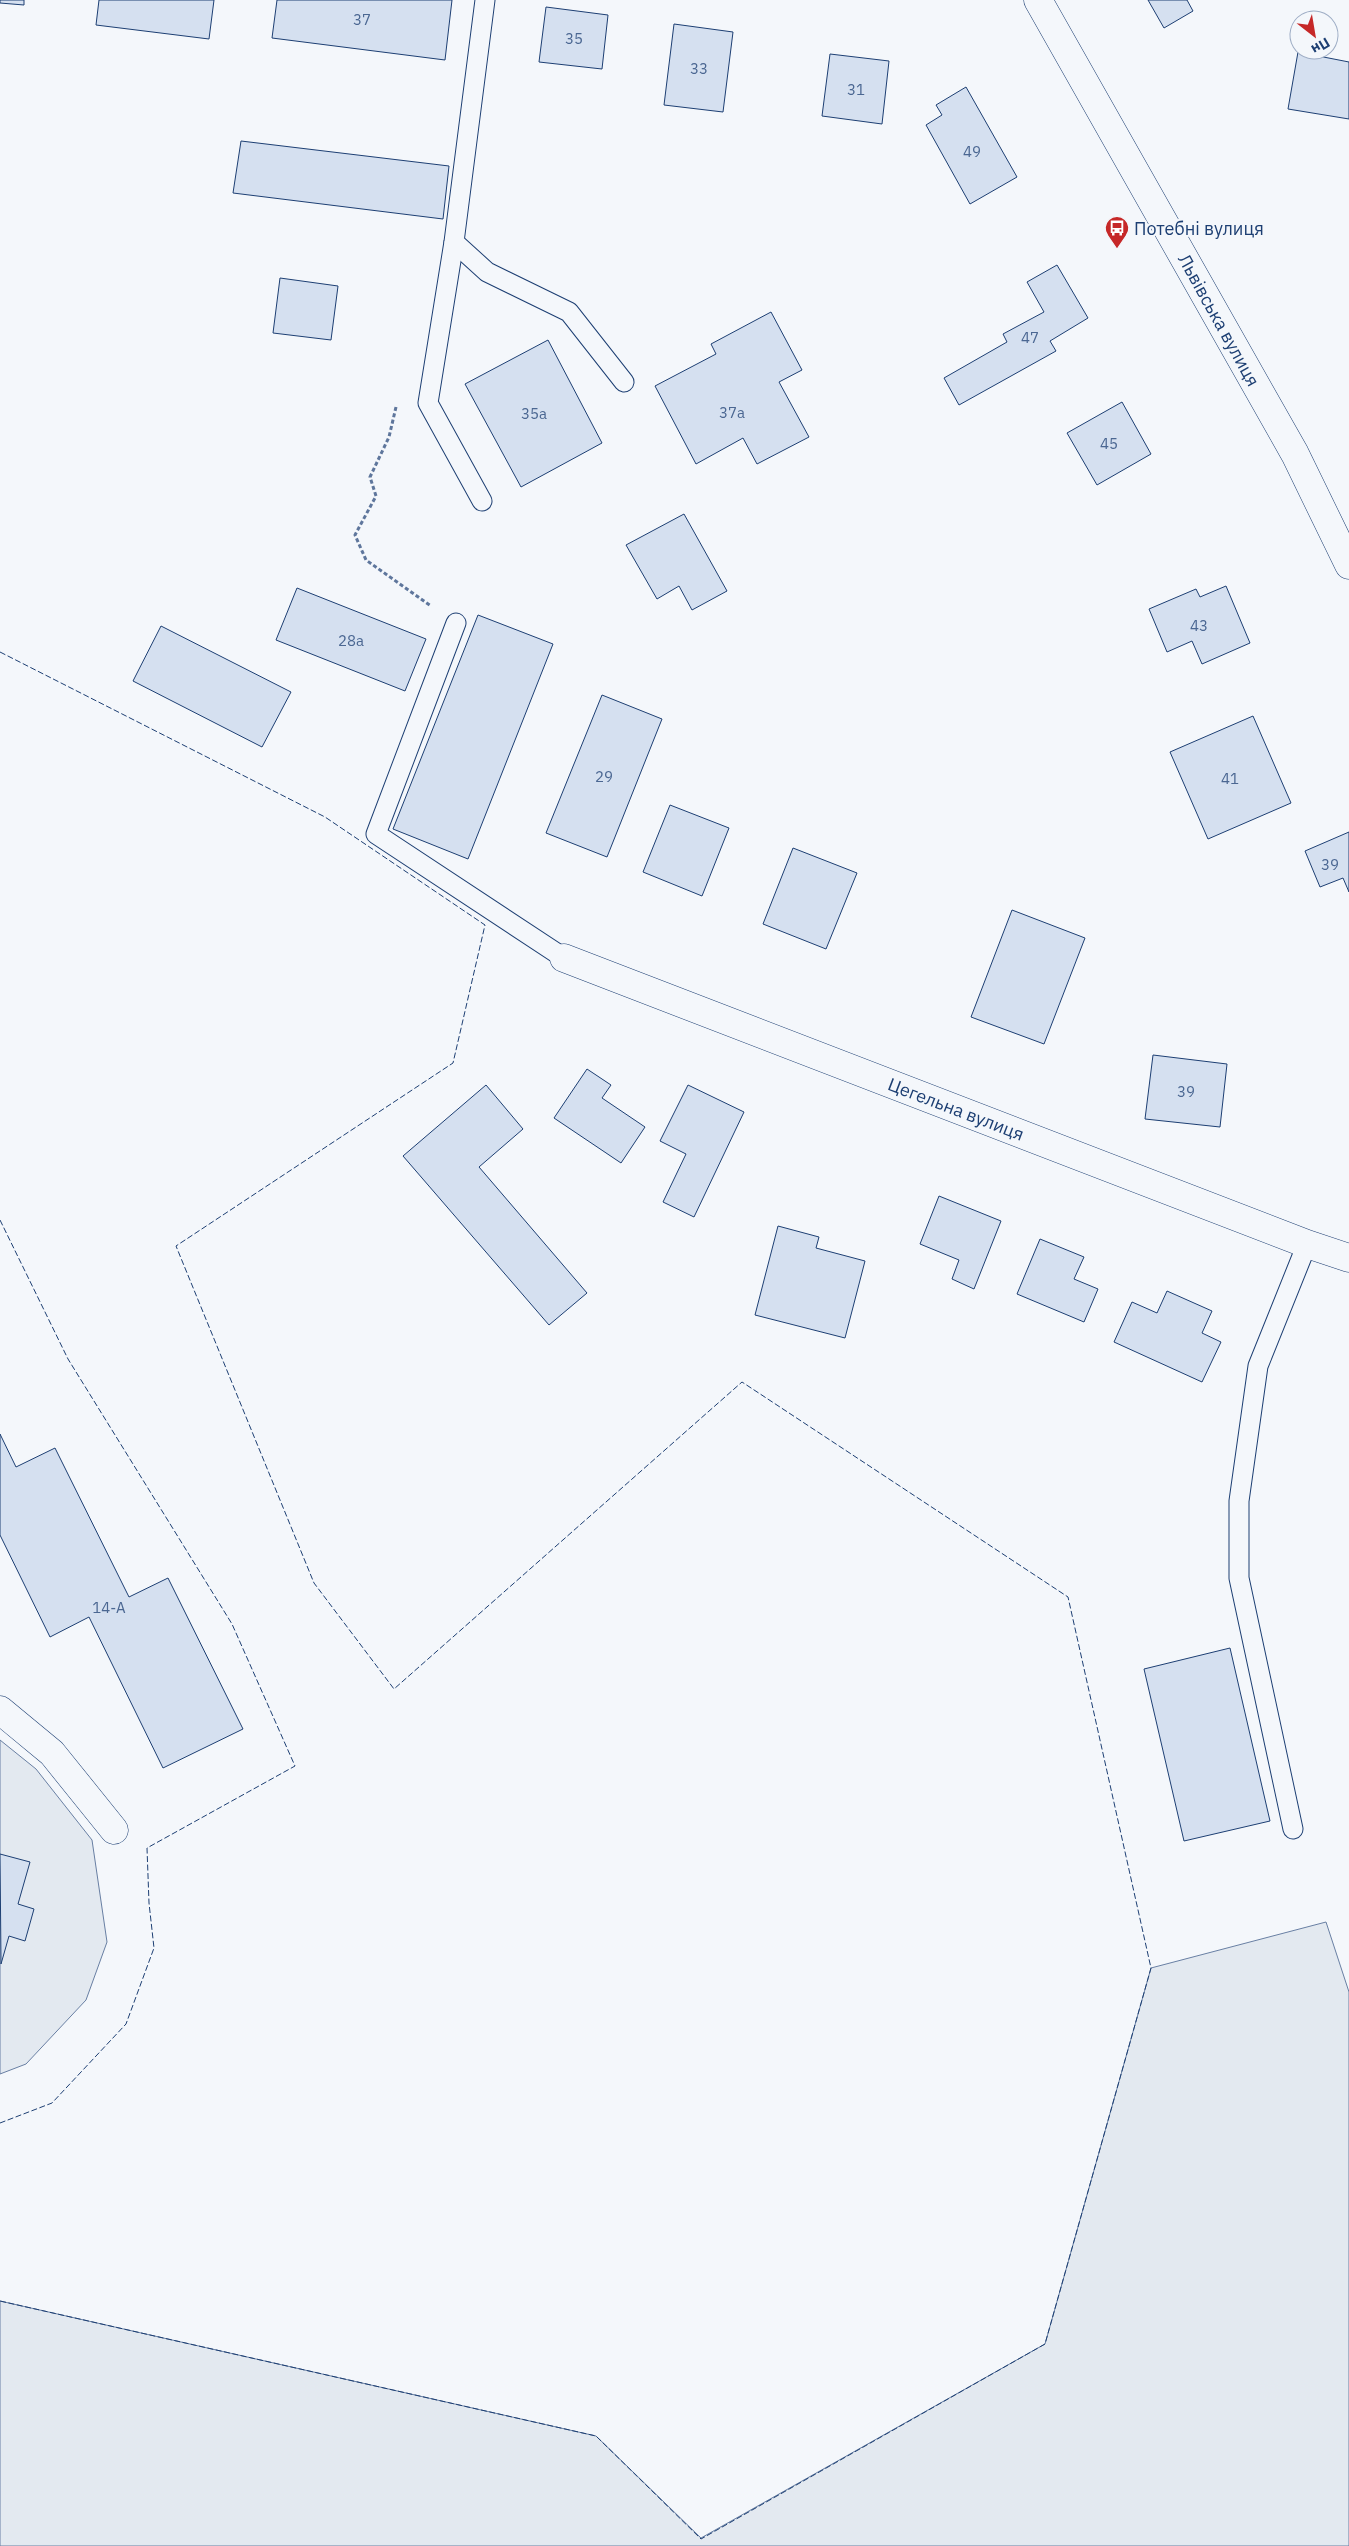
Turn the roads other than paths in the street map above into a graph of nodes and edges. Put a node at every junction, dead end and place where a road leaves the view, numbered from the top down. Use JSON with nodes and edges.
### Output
{"nodes":[{"id":1,"x":485,"y":0,"type":"edge"},
{"id":2,"x":1038,"y":0,"type":"edge"},
{"id":3,"x":454,"y":242,"type":"junction"},
{"id":4,"x":624,"y":382,"type":"dead end"},
{"id":5,"x":482,"y":501,"type":"dead end"},
{"id":6,"x":1349,"y":565,"type":"edge"},
{"id":7,"x":456,"y":623,"type":"road end"},
{"id":8,"x":564,"y":958,"type":"joint"},
{"id":9,"x":1307,"y":1244,"type":"junction"},
{"id":10,"x":1349,"y":1258,"type":"edge"},
{"id":11,"x":0,"y":1710,"type":"edge"},
{"id":12,"x":1294,"y":1829,"type":"dead end"},
{"id":13,"x":114,"y":1830,"type":"dead end"}],
"edges":[{"from":1,"to":3,"type":"lane"},
{"from":2,"to":6,"type":"street","name":"Львівська вулиця"},
{"from":3,"to":4,"type":"lane"},
{"from":3,"to":5,"type":"lane"},
{"from":7,"to":8,"type":"lane"},
{"from":8,"to":9,"type":"street","name":"Цегельна вулиця"},
{"from":9,"to":10,"type":"street","name":"Цегельна вулиця"},
{"from":9,"to":12,"type":"lane"},
{"from":11,"to":13,"type":"street"}]}
